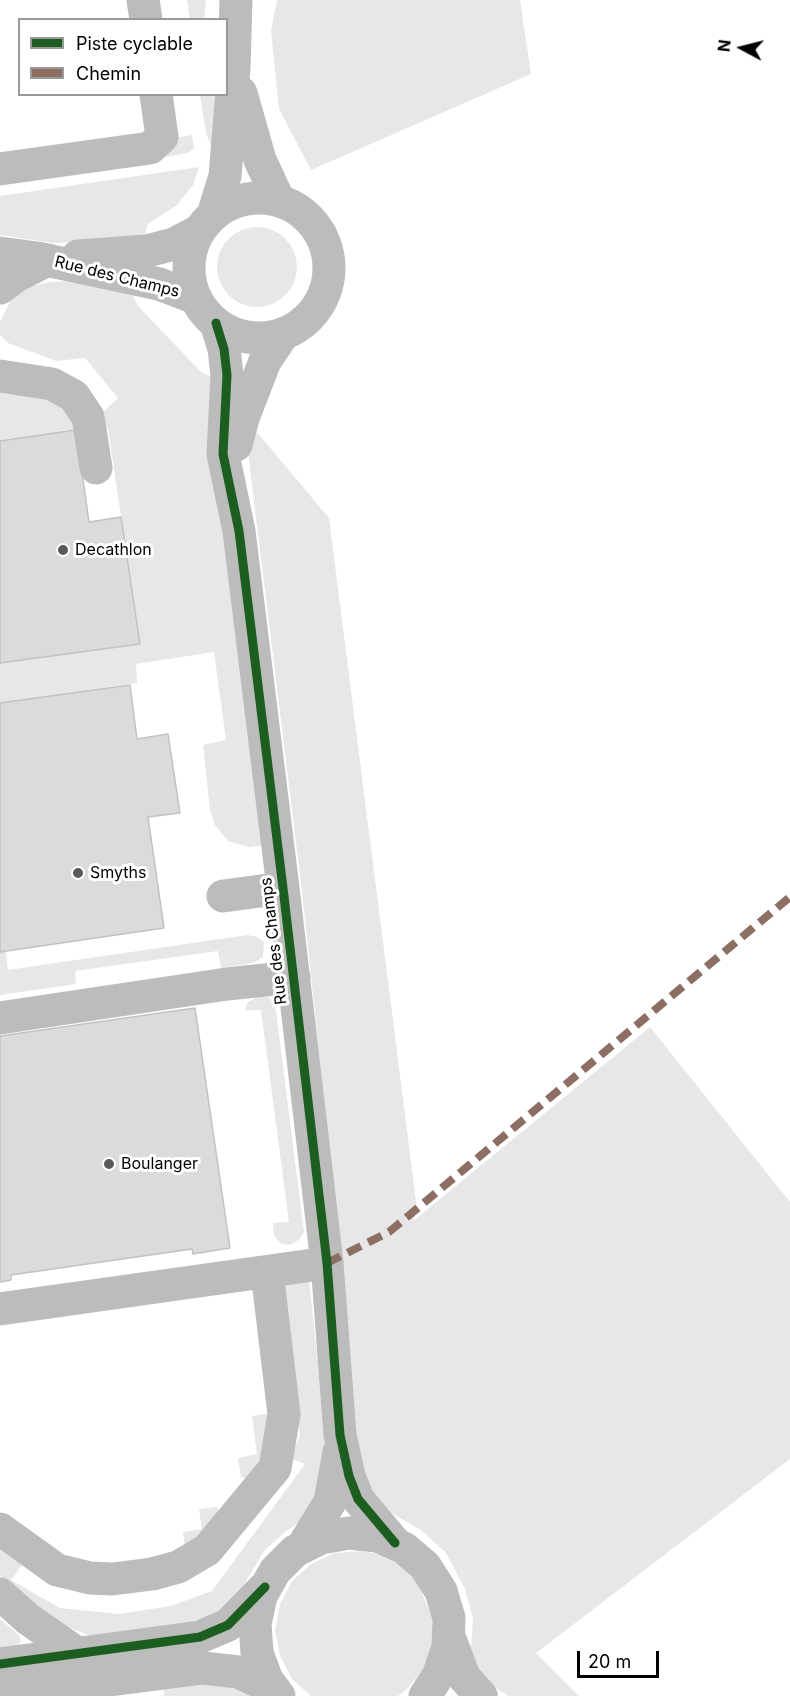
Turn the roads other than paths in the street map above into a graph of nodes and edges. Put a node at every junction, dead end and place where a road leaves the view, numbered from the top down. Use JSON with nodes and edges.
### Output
{"nodes":[{"id":1,"x":143,"y":0,"type":"edge"},
{"id":2,"x":236,"y":0,"type":"edge"},
{"id":3,"x":146,"y":18,"type":"edge"},
{"id":4,"x":234,"y":68,"type":"junction"},
{"id":5,"x":156,"y":96,"type":"edge"},
{"id":6,"x":0,"y":169,"type":"edge"},
{"id":7,"x":279,"y":201,"type":"junction"},
{"id":8,"x":206,"y":223,"type":"junction"},
{"id":9,"x":0,"y":253,"type":"edge"},
{"id":10,"x":43,"y":259,"type":"junction"},
{"id":11,"x":0,"y":288,"type":"edge"},
{"id":12,"x":196,"y":298,"type":"junction"},
{"id":13,"x":216,"y":323,"type":"junction"},
{"id":14,"x":284,"y":333,"type":"junction"},
{"id":15,"x":0,"y":376,"type":"edge"},
{"id":16,"x":96,"y":468,"type":"dead end"},
{"id":17,"x":233,"y":495,"type":"junction"},
{"id":18,"x":283,"y":888,"type":"junction"},
{"id":19,"x":223,"y":896,"type":"dead end"},
{"id":20,"x":294,"y":977,"type":"junction"},
{"id":21,"x":0,"y":1018,"type":"edge"},
{"id":22,"x":327,"y":1263,"type":"junction"},
{"id":23,"x":267,"y":1272,"type":"junction"},
{"id":24,"x":0,"y":1309,"type":"edge"},
{"id":25,"x":340,"y":1435,"type":"junction"},
{"id":26,"x":0,"y":1529,"type":"edge"},
{"id":27,"x":396,"y":1543,"type":"junction"},
{"id":28,"x":303,"y":1546,"type":"junction"},
{"id":29,"x":265,"y":1587,"type":"junction"},
{"id":30,"x":0,"y":1594,"type":"edge"},
{"id":31,"x":449,"y":1637,"type":"junction"},
{"id":32,"x":77,"y":1653,"type":"junction"},
{"id":33,"x":0,"y":1664,"type":"edge"},
{"id":34,"x":153,"y":1684,"type":"edge"},
{"id":35,"x":276,"y":1692,"type":"edge"},
{"id":36,"x":0,"y":1694,"type":"edge"},
{"id":37,"x":425,"y":1696,"type":"edge"},
{"id":38,"x":481,"y":1696,"type":"edge"}],
"edges":[{"from":1,"to":3,"type":"main road"},
{"from":2,"to":4,"type":"main road"},
{"from":4,"to":7,"type":"main road"},
{"from":4,"to":8,"type":"main road"},
{"from":5,"to":6,"type":"main road"},
{"from":7,"to":8,"type":"main road"},
{"from":7,"to":14,"type":"main road"},
{"from":8,"to":10,"type":"main road","name":"Rue des Champs"},
{"from":8,"to":12,"type":"main road"},
{"from":9,"to":10,"type":"main road","name":"Rue des Champs"},
{"from":10,"to":11,"type":"main road"},
{"from":10,"to":12,"type":"main road","name":"Rue des Champs"},
{"from":12,"to":13,"type":"main road"},
{"from":13,"to":14,"type":"main road"},
{"from":13,"to":17,"type":"main road","name":"Rue des Champs"},
{"from":14,"to":17,"type":"main road","name":"Rue des Champs"},
{"from":15,"to":16,"type":"main road"},
{"from":17,"to":18,"type":"main road","name":"Rue des Champs"},
{"from":18,"to":19,"type":"main road"},
{"from":18,"to":20,"type":"main road","name":"Rue des Champs"},
{"from":20,"to":21,"type":"main road"},
{"from":20,"to":22,"type":"main road","name":"Rue des Champs"},
{"from":22,"to":23,"type":"main road"},
{"from":22,"to":25,"type":"main road","name":"Rue des Champs"},
{"from":23,"to":24,"type":"main road"},
{"from":23,"to":26,"type":"main road"},
{"from":25,"to":27,"type":"main road","name":"Rue des Champs"},
{"from":25,"to":28,"type":"main road","name":"Rue des Champs"},
{"from":27,"to":28,"type":"main road"},
{"from":27,"to":31,"type":"main road"},
{"from":28,"to":29,"type":"main road"},
{"from":29,"to":32,"type":"main road"},
{"from":29,"to":35,"type":"main road"},
{"from":30,"to":32,"type":"main road"},
{"from":31,"to":37,"type":"main road"},
{"from":31,"to":38,"type":"main road"},
{"from":32,"to":33,"type":"main road"},
{"from":34,"to":35,"type":"main road"},
{"from":34,"to":36,"type":"main road"}]}
